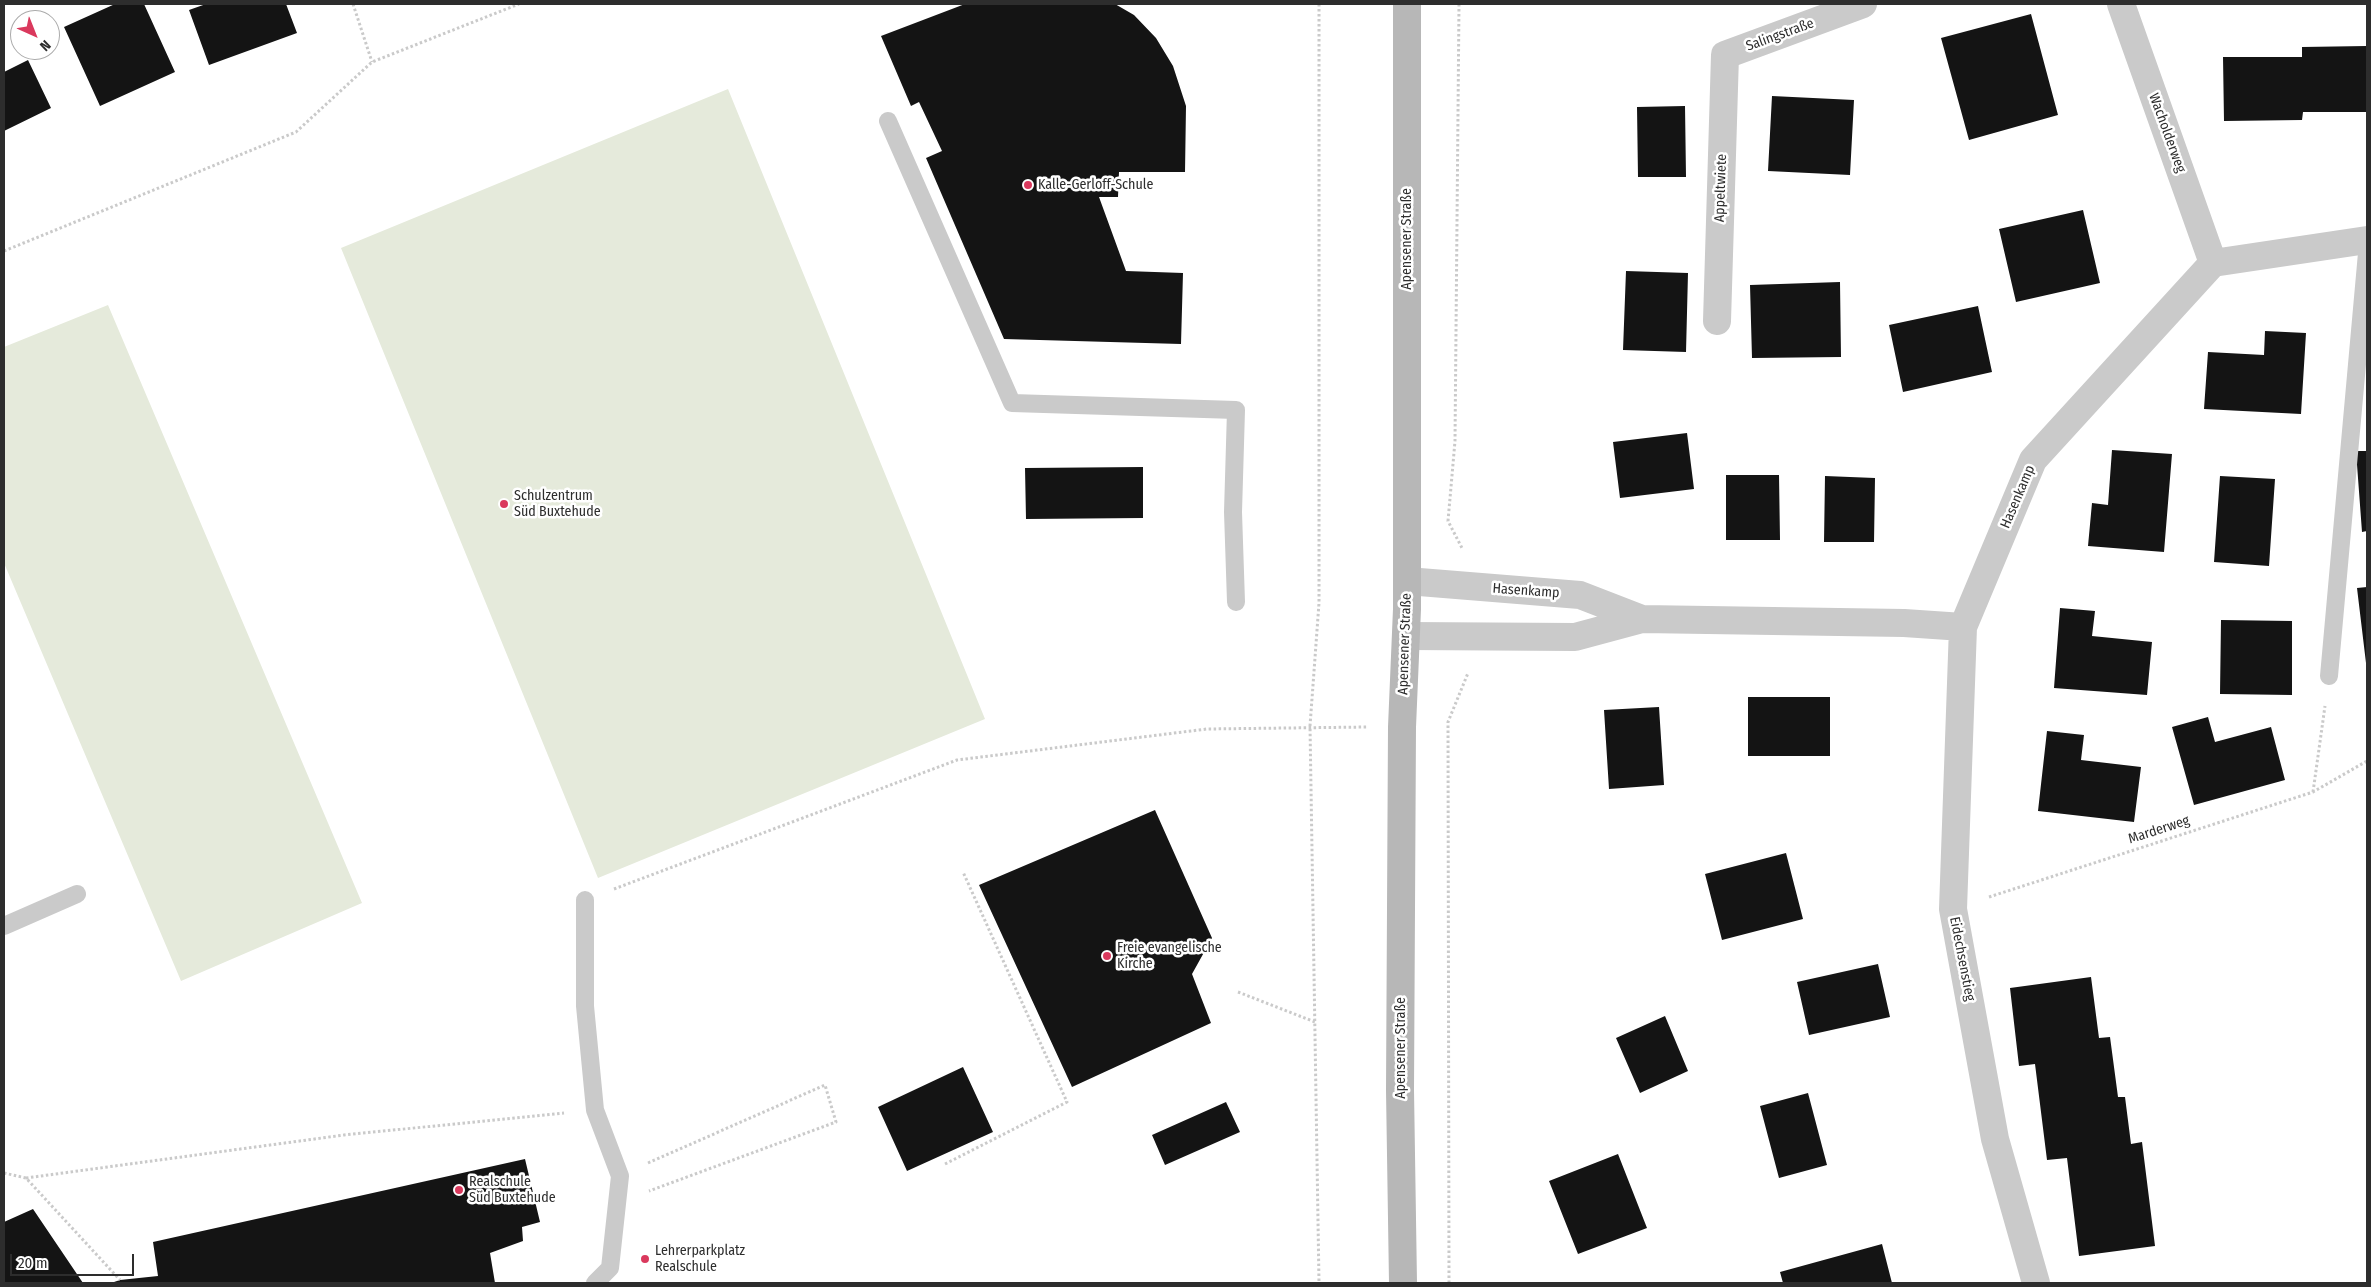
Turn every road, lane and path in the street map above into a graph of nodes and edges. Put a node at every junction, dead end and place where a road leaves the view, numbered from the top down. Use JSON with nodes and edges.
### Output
{"nodes":[{"id":1,"x":353,"y":4,"type":"edge"},
{"id":2,"x":519,"y":4,"type":"edge"},
{"id":3,"x":1319,"y":4,"type":"edge"},
{"id":4,"x":1407,"y":4,"type":"edge"},
{"id":5,"x":1863,"y":4,"type":"edge"},
{"id":6,"x":2121,"y":4,"type":"edge"},
{"id":7,"x":1725,"y":55,"type":"joint"},
{"id":8,"x":372,"y":62,"type":"junction"},
{"id":9,"x":888,"y":121,"type":"dead end"},
{"id":10,"x":2367,"y":240,"type":"edge"},
{"id":11,"x":4,"y":251,"type":"edge"},
{"id":12,"x":2367,"y":253,"type":"edge"},
{"id":13,"x":2213,"y":263,"type":"junction"},
{"id":14,"x":1717,"y":321,"type":"dead end"},
{"id":15,"x":1407,"y":581,"type":"junction"},
{"id":16,"x":1236,"y":602,"type":"dead end"},
{"id":17,"x":1642,"y":619,"type":"junction"},
{"id":18,"x":1963,"y":627,"type":"junction"},
{"id":19,"x":1406,"y":636,"type":"junction"},
{"id":20,"x":2329,"y":676,"type":"joint"},
{"id":21,"x":1310,"y":726,"type":"junction"},
{"id":22,"x":1402,"y":727,"type":"junction"},
{"id":23,"x":2367,"y":761,"type":"edge"},
{"id":24,"x":2313,"y":792,"type":"junction"},
{"id":25,"x":963,"y":872,"type":"dead end"},
{"id":26,"x":77,"y":894,"type":"dead end"},
{"id":27,"x":586,"y":900,"type":"joint"},
{"id":28,"x":1953,"y":909,"type":"junction"},
{"id":29,"x":4,"y":926,"type":"edge"},
{"id":30,"x":1238,"y":992,"type":"dead end"},
{"id":31,"x":1314,"y":1022,"type":"junction"},
{"id":32,"x":595,"y":1110,"type":"junction"},
{"id":33,"x":945,"y":1164,"type":"dead end"},
{"id":34,"x":4,"y":1173,"type":"edge"},
{"id":35,"x":620,"y":1176,"type":"junction"},
{"id":36,"x":26,"y":1178,"type":"junction"},
{"id":37,"x":617,"y":1203,"type":"junction"},
{"id":38,"x":120,"y":1280,"type":"dead end"},
{"id":39,"x":594,"y":1283,"type":"edge"},
{"id":40,"x":1319,"y":1283,"type":"edge"},
{"id":41,"x":1403,"y":1283,"type":"edge"},
{"id":42,"x":2036,"y":1283,"type":"edge"}],
"edges":[{"from":1,"to":8,"type":"path"},
{"from":2,"to":8,"type":"path"},
{"from":3,"to":21,"type":"path"},
{"from":4,"to":15,"type":"main road","name":"Apensener Straße"},
{"from":5,"to":7,"type":"street","name":"Salingstraße"},
{"from":6,"to":13,"type":"street","name":"Wacholderweg"},
{"from":7,"to":14,"type":"street","name":"Appeltwiete"},
{"from":8,"to":11,"type":"path"},
{"from":9,"to":16,"type":"lane"},
{"from":10,"to":13,"type":"street"},
{"from":12,"to":20,"type":"lane"},
{"from":13,"to":18,"type":"street","name":"Hasenkamp"},
{"from":15,"to":17,"type":"street","name":"Hasenkamp"},
{"from":15,"to":19,"type":"main road","name":"Apensener Straße"},
{"from":17,"to":18,"type":"street","name":"Hasenkamp"},
{"from":17,"to":19,"type":"street","name":"Hasenkamp"},
{"from":18,"to":28,"type":"street","name":"Eidechsenstieg"},
{"from":19,"to":22,"type":"main road","name":"Apensener Straße"},
{"from":20,"to":24,"type":"path"},
{"from":21,"to":22,"type":"path"},
{"from":21,"to":27,"type":"path"},
{"from":21,"to":31,"type":"path"},
{"from":22,"to":41,"type":"main road","name":"Apensener Straße"},
{"from":23,"to":24,"type":"path","name":"Marderweg"},
{"from":24,"to":28,"type":"path","name":"Marderweg"},
{"from":25,"to":33,"type":"path"},
{"from":26,"to":29,"type":"lane"},
{"from":27,"to":32,"type":"lane"},
{"from":28,"to":42,"type":"street","name":"Eidechsenstieg"},
{"from":30,"to":31,"type":"path"},
{"from":31,"to":40,"type":"path"},
{"from":32,"to":35,"type":"lane"},
{"from":32,"to":36,"type":"path"},
{"from":34,"to":36,"type":"path"},
{"from":35,"to":37,"type":"lane"},
{"from":35,"to":37,"type":"path"},
{"from":36,"to":38,"type":"path"},
{"from":37,"to":39,"type":"lane"}]}
